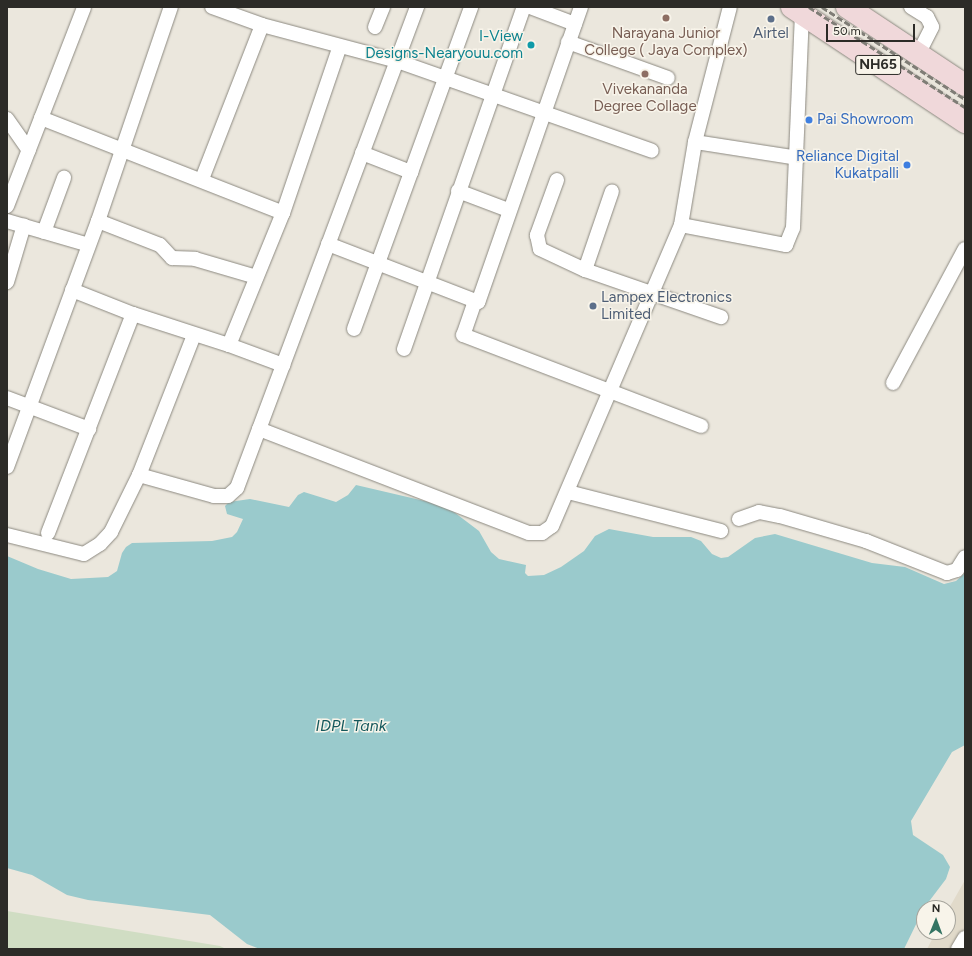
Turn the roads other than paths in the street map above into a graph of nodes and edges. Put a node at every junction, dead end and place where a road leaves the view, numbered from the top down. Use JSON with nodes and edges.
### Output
{"nodes":[{"id":1,"x":84,"y":7,"type":"edge"},
{"id":2,"x":171,"y":7,"type":"edge"},
{"id":3,"x":212,"y":7,"type":"edge"},
{"id":4,"x":383,"y":7,"type":"edge"},
{"id":5,"x":416,"y":7,"type":"edge"},
{"id":6,"x":470,"y":7,"type":"edge"},
{"id":7,"x":524,"y":7,"type":"edge"},
{"id":8,"x":530,"y":7,"type":"edge"},
{"id":9,"x":581,"y":7,"type":"edge"},
{"id":10,"x":730,"y":7,"type":"edge"},
{"id":11,"x":847,"y":7,"type":"edge"},
{"id":12,"x":911,"y":7,"type":"edge"},
{"id":13,"x":797,"y":11,"type":"edge"},
{"id":14,"x":244,"y":12,"type":"edge"},
{"id":15,"x":575,"y":24,"type":"junction"},
{"id":16,"x":262,"y":25,"type":"junction"},
{"id":17,"x":375,"y":27,"type":"dead end"},
{"id":18,"x":568,"y":42,"type":"junction"},
{"id":19,"x":340,"y":46,"type":"junction"},
{"id":20,"x":918,"y":54,"type":"junction"},
{"id":21,"x":397,"y":61,"type":"junction"},
{"id":22,"x":446,"y":78,"type":"junction"},
{"id":23,"x":668,"y":78,"type":"dead end"},
{"id":24,"x":958,"y":81,"type":"edge"},
{"id":25,"x":492,"y":97,"type":"junction"},
{"id":26,"x":935,"y":102,"type":"junction"},
{"id":27,"x":543,"y":113,"type":"junction"},
{"id":28,"x":962,"y":115,"type":"edge"},
{"id":29,"x":42,"y":118,"type":"junction"},
{"id":30,"x":7,"y":119,"type":"edge"},
{"id":31,"x":695,"y":142,"type":"junction"},
{"id":32,"x":121,"y":149,"type":"junction"},
{"id":33,"x":29,"y":150,"type":"junction"},
{"id":34,"x":652,"y":151,"type":"dead end"},
{"id":35,"x":362,"y":153,"type":"junction"},
{"id":36,"x":798,"y":158,"type":"junction"},
{"id":37,"x":411,"y":172,"type":"junction"},
{"id":38,"x":64,"y":178,"type":"dead end"},
{"id":39,"x":202,"y":179,"type":"junction"},
{"id":40,"x":557,"y":180,"type":"dead end"},
{"id":41,"x":458,"y":191,"type":"junction"},
{"id":42,"x":612,"y":191,"type":"dead end"},
{"id":43,"x":7,"y":206,"type":"edge"},
{"id":44,"x":508,"y":210,"type":"junction"},
{"id":45,"x":283,"y":212,"type":"junction"},
{"id":46,"x":98,"y":220,"type":"junction"},
{"id":47,"x":7,"y":221,"type":"edge"},
{"id":48,"x":24,"y":224,"type":"junction"},
{"id":49,"x":681,"y":225,"type":"junction"},
{"id":50,"x":44,"y":232,"type":"junction"},
{"id":51,"x":328,"y":244,"type":"junction"},
{"id":52,"x":89,"y":245,"type":"junction"},
{"id":53,"x":965,"y":249,"type":"edge"},
{"id":54,"x":378,"y":262,"type":"junction"},
{"id":55,"x":585,"y":270,"type":"junction"},
{"id":56,"x":256,"y":277,"type":"junction"},
{"id":57,"x":7,"y":282,"type":"edge"},
{"id":58,"x":428,"y":283,"type":"junction"},
{"id":59,"x":72,"y":290,"type":"junction"},
{"id":60,"x":653,"y":292,"type":"junction"},
{"id":61,"x":478,"y":302,"type":"junction"},
{"id":62,"x":133,"y":314,"type":"junction"},
{"id":63,"x":721,"y":317,"type":"dead end"},
{"id":64,"x":354,"y":329,"type":"dead end"},
{"id":65,"x":194,"y":335,"type":"junction"},
{"id":66,"x":229,"y":345,"type":"junction"},
{"id":67,"x":404,"y":350,"type":"dead end"},
{"id":68,"x":283,"y":365,"type":"junction"},
{"id":69,"x":893,"y":383,"type":"dead end"},
{"id":70,"x":613,"y":390,"type":"junction"},
{"id":71,"x":7,"y":398,"type":"edge"},
{"id":72,"x":31,"y":407,"type":"junction"},
{"id":73,"x":701,"y":426,"type":"dead end"},
{"id":74,"x":89,"y":429,"type":"junction"},
{"id":75,"x":259,"y":429,"type":"junction"},
{"id":76,"x":7,"y":467,"type":"edge"},
{"id":77,"x":139,"y":475,"type":"junction"},
{"id":78,"x":568,"y":492,"type":"junction"},
{"id":79,"x":739,"y":519,"type":"dead end"},
{"id":80,"x":721,"y":531,"type":"dead end"},
{"id":81,"x":48,"y":533,"type":"dead end"},
{"id":82,"x":7,"y":535,"type":"edge"},
{"id":83,"x":965,"y":557,"type":"edge"},
{"id":84,"x":965,"y":938,"type":"edge"},
{"id":85,"x":959,"y":949,"type":"edge"}],
"edges":[{"from":1,"to":29,"type":"street"},
{"from":2,"to":32,"type":"street"},
{"from":3,"to":14,"type":"street"},
{"from":4,"to":17,"type":"street"},
{"from":5,"to":21,"type":"street"},
{"from":6,"to":22,"type":"street"},
{"from":7,"to":25,"type":"street"},
{"from":8,"to":15,"type":"street"},
{"from":9,"to":15,"type":"street"},
{"from":10,"to":31,"type":"street"},
{"from":11,"to":20,"type":"highway","number":"NH65"},
{"from":12,"to":20,"type":"street"},
{"from":13,"to":26,"type":"highway","number":"NH65"},
{"from":13,"to":36,"type":"street"},
{"from":14,"to":16,"type":"street"},
{"from":15,"to":18,"type":"street"},
{"from":16,"to":19,"type":"street"},
{"from":16,"to":39,"type":"street"},
{"from":18,"to":23,"type":"street"},
{"from":18,"to":27,"type":"street"},
{"from":19,"to":21,"type":"street"},
{"from":19,"to":45,"type":"street"},
{"from":20,"to":24,"type":"highway","number":"NH65"},
{"from":21,"to":22,"type":"street"},
{"from":21,"to":35,"type":"street"},
{"from":22,"to":25,"type":"street"},
{"from":22,"to":37,"type":"street"},
{"from":24,"to":26,"type":"highway"},
{"from":25,"to":27,"type":"street"},
{"from":25,"to":41,"type":"street"},
{"from":26,"to":28,"type":"highway","number":"NH65"},
{"from":27,"to":34,"type":"street"},
{"from":27,"to":44,"type":"street"},
{"from":29,"to":32,"type":"street"},
{"from":29,"to":33,"type":"street"},
{"from":30,"to":33,"type":"street"},
{"from":31,"to":36,"type":"street"},
{"from":31,"to":49,"type":"street"},
{"from":32,"to":39,"type":"street"},
{"from":32,"to":46,"type":"street"},
{"from":33,"to":43,"type":"street"},
{"from":35,"to":37,"type":"street"},
{"from":35,"to":51,"type":"street"},
{"from":36,"to":49,"type":"street"},
{"from":37,"to":54,"type":"street"},
{"from":38,"to":50,"type":"street"},
{"from":39,"to":45,"type":"street"},
{"from":40,"to":55,"type":"street"},
{"from":41,"to":44,"type":"street"},
{"from":41,"to":58,"type":"street"},
{"from":42,"to":55,"type":"street"},
{"from":44,"to":61,"type":"street"},
{"from":45,"to":56,"type":"street"},
{"from":46,"to":52,"type":"street"},
{"from":46,"to":56,"type":"street"},
{"from":47,"to":48,"type":"street"},
{"from":48,"to":50,"type":"street"},
{"from":48,"to":57,"type":"street"},
{"from":49,"to":60,"type":"street"},
{"from":50,"to":52,"type":"street"},
{"from":51,"to":54,"type":"street"},
{"from":51,"to":68,"type":"street"},
{"from":52,"to":59,"type":"street"},
{"from":53,"to":69,"type":"street"},
{"from":54,"to":58,"type":"street"},
{"from":54,"to":64,"type":"street"},
{"from":55,"to":60,"type":"street"},
{"from":56,"to":66,"type":"street"},
{"from":58,"to":61,"type":"street"},
{"from":58,"to":67,"type":"street"},
{"from":59,"to":62,"type":"street"},
{"from":59,"to":72,"type":"street"},
{"from":60,"to":63,"type":"street"},
{"from":60,"to":70,"type":"street"},
{"from":61,"to":70,"type":"street"},
{"from":62,"to":65,"type":"street"},
{"from":62,"to":74,"type":"street"},
{"from":65,"to":66,"type":"street"},
{"from":65,"to":77,"type":"street"},
{"from":66,"to":68,"type":"street"},
{"from":68,"to":75,"type":"street"},
{"from":70,"to":73,"type":"street"},
{"from":70,"to":78,"type":"street"},
{"from":71,"to":72,"type":"street"},
{"from":72,"to":74,"type":"street"},
{"from":72,"to":76,"type":"street"},
{"from":74,"to":81,"type":"street"},
{"from":75,"to":77,"type":"street"},
{"from":75,"to":78,"type":"street"},
{"from":77,"to":82,"type":"street"},
{"from":78,"to":80,"type":"street"},
{"from":79,"to":83,"type":"street"},
{"from":84,"to":85,"type":"street"}]}
